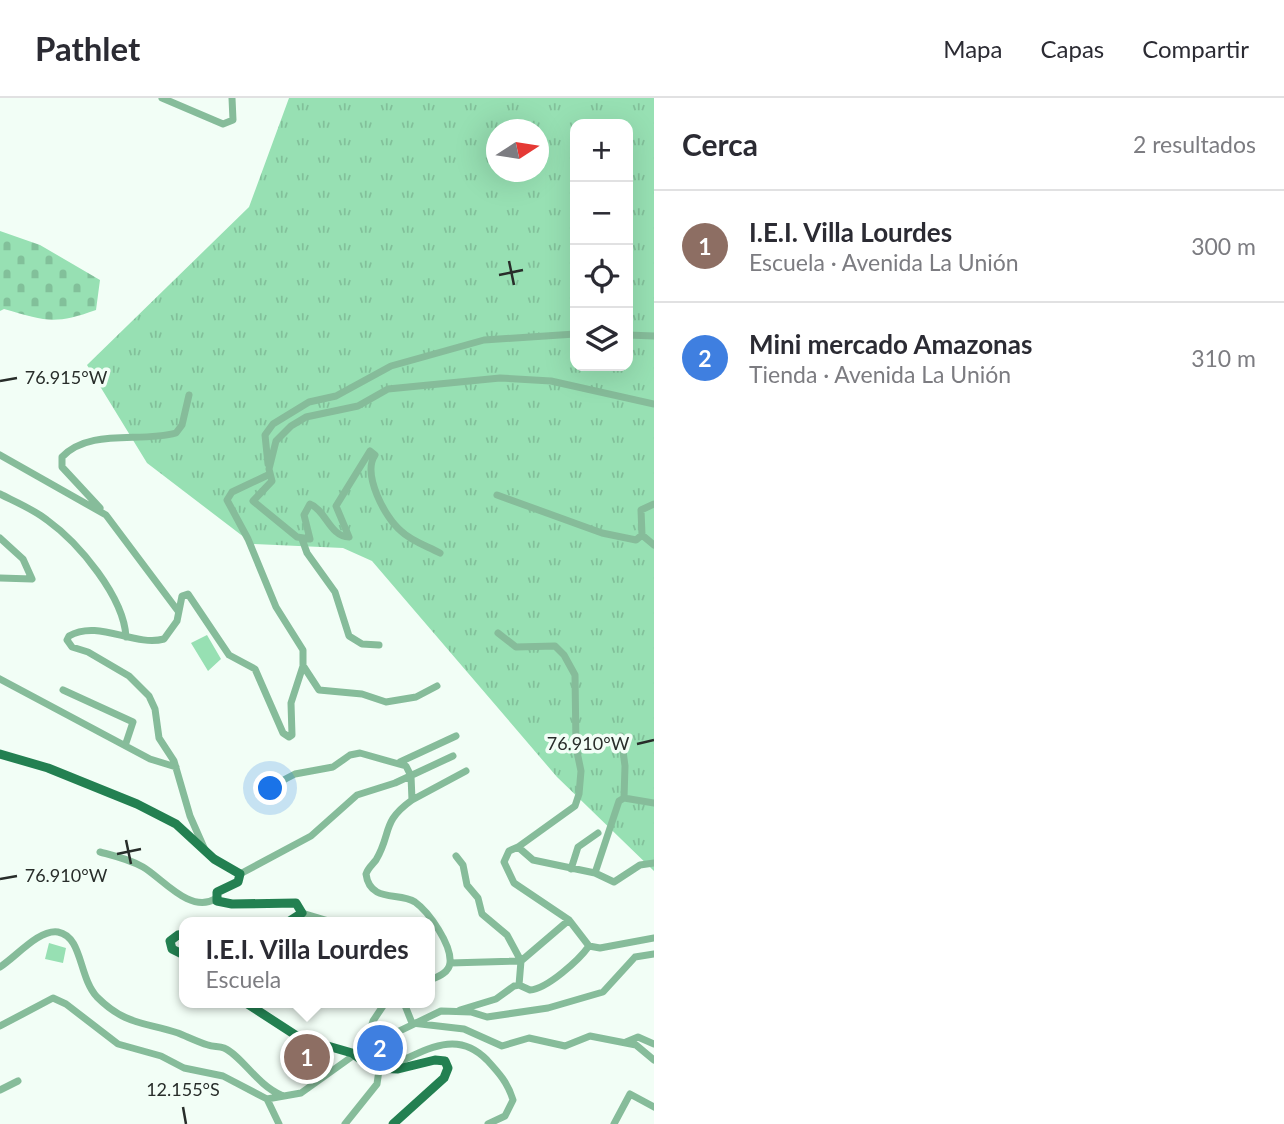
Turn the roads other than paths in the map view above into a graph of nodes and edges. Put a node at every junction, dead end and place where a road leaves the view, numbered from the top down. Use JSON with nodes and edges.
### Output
{"nodes":[{"id":1,"x":162,"y":98,"type":"edge"},
{"id":2,"x":232,"y":98,"type":"edge"},
{"id":3,"x":570,"y":334,"type":"edge"},
{"id":4,"x":633,"y":335,"type":"edge"},
{"id":5,"x":654,"y":336,"type":"edge"},
{"id":6,"x":189,"y":395,"type":"dead end"},
{"id":7,"x":654,"y":404,"type":"edge"},
{"id":8,"x":0,"y":455,"type":"edge"},
{"id":9,"x":269,"y":472,"type":"junction"},
{"id":10,"x":0,"y":494,"type":"edge"},
{"id":11,"x":497,"y":495,"type":"dead end"},
{"id":12,"x":654,"y":504,"type":"edge"},
{"id":13,"x":106,"y":514,"type":"junction"},
{"id":14,"x":642,"y":535,"type":"junction"},
{"id":15,"x":0,"y":538,"type":"edge"},
{"id":16,"x":302,"y":538,"type":"junction"},
{"id":17,"x":654,"y":545,"type":"edge"},
{"id":18,"x":440,"y":552,"type":"dead end"},
{"id":19,"x":0,"y":578,"type":"edge"},
{"id":20,"x":178,"y":611,"type":"junction"},
{"id":21,"x":498,"y":632,"type":"dead end"},
{"id":22,"x":126,"y":637,"type":"junction"},
{"id":23,"x":379,"y":645,"type":"dead end"},
{"id":24,"x":303,"y":666,"type":"junction"},
{"id":25,"x":0,"y":679,"type":"edge"},
{"id":26,"x":438,"y":686,"type":"dead end"},
{"id":27,"x":63,"y":690,"type":"dead end"},
{"id":28,"x":456,"y":736,"type":"dead end"},
{"id":29,"x":621,"y":736,"type":"dead end"},
{"id":30,"x":126,"y":743,"type":"junction"},
{"id":31,"x":0,"y":754,"type":"edge"},
{"id":32,"x":453,"y":755,"type":"dead end"},
{"id":33,"x":400,"y":762,"type":"junction"},
{"id":34,"x":176,"y":767,"type":"junction"},
{"id":35,"x":466,"y":771,"type":"dead end"},
{"id":36,"x":411,"y":776,"type":"junction"},
{"id":37,"x":272,"y":786,"type":"dead end"},
{"id":38,"x":624,"y":799,"type":"junction"},
{"id":39,"x":412,"y":800,"type":"junction"},
{"id":40,"x":654,"y":803,"type":"edge"},
{"id":41,"x":598,"y":834,"type":"dead end"},
{"id":42,"x":518,"y":847,"type":"junction"},
{"id":43,"x":206,"y":851,"type":"junction"},
{"id":44,"x":100,"y":852,"type":"dead end"},
{"id":45,"x":456,"y":856,"type":"dead end"},
{"id":46,"x":654,"y":863,"type":"edge"},
{"id":47,"x":571,"y":869,"type":"junction"},
{"id":48,"x":595,"y":873,"type":"junction"},
{"id":49,"x":240,"y":874,"type":"junction"},
{"id":50,"x":215,"y":899,"type":"junction"},
{"id":51,"x":302,"y":914,"type":"junction"},
{"id":52,"x":297,"y":917,"type":"edge"},
{"id":53,"x":313,"y":917,"type":"edge"},
{"id":54,"x":429,"y":917,"type":"edge"},
{"id":55,"x":569,"y":920,"type":"junction"},
{"id":56,"x":435,"y":927,"type":"edge"},
{"id":57,"x":179,"y":934,"type":"edge"},
{"id":58,"x":654,"y":938,"type":"edge"},
{"id":59,"x":589,"y":946,"type":"junction"},
{"id":60,"x":179,"y":952,"type":"edge"},
{"id":61,"x":654,"y":954,"type":"edge"},
{"id":62,"x":521,"y":961,"type":"junction"},
{"id":63,"x":450,"y":963,"type":"junction"},
{"id":64,"x":0,"y":967,"type":"edge"},
{"id":65,"x":435,"y":977,"type":"edge"},
{"id":66,"x":519,"y":985,"type":"junction"},
{"id":67,"x":254,"y":1008,"type":"edge"},
{"id":68,"x":382,"y":1008,"type":"edge"},
{"id":69,"x":406,"y":1008,"type":"edge"},
{"id":70,"x":456,"y":1011,"type":"junction"},
{"id":71,"x":412,"y":1023,"type":"junction"},
{"id":72,"x":0,"y":1026,"type":"edge"},
{"id":73,"x":626,"y":1042,"type":"junction"},
{"id":74,"x":654,"y":1044,"type":"edge"},
{"id":75,"x":364,"y":1048,"type":"junction"},
{"id":76,"x":355,"y":1055,"type":"junction"},
{"id":77,"x":654,"y":1059,"type":"edge"},
{"id":78,"x":379,"y":1070,"type":"junction"},
{"id":79,"x":18,"y":1081,"type":"dead end"},
{"id":80,"x":0,"y":1090,"type":"edge"},
{"id":81,"x":282,"y":1095,"type":"junction"},
{"id":82,"x":267,"y":1099,"type":"junction"},
{"id":83,"x":654,"y":1107,"type":"edge"},
{"id":84,"x":279,"y":1124,"type":"edge"},
{"id":85,"x":345,"y":1124,"type":"edge"},
{"id":86,"x":393,"y":1124,"type":"edge"},
{"id":87,"x":488,"y":1124,"type":"edge"},
{"id":88,"x":614,"y":1124,"type":"edge"}],
"edges":[{"from":1,"to":2,"type":"street"},
{"from":3,"to":9,"type":"street"},
{"from":4,"to":5,"type":"street"},
{"from":6,"to":13,"type":"street"},
{"from":7,"to":9,"type":"street"},
{"from":8,"to":13,"type":"street"},
{"from":9,"to":16,"type":"street"},
{"from":9,"to":24,"type":"street"},
{"from":10,"to":22,"type":"street"},
{"from":11,"to":14,"type":"street"},
{"from":12,"to":14,"type":"street"},
{"from":13,"to":20,"type":"street"},
{"from":14,"to":17,"type":"street"},
{"from":15,"to":19,"type":"street"},
{"from":16,"to":18,"type":"street"},
{"from":16,"to":23,"type":"street"},
{"from":20,"to":22,"type":"street"},
{"from":20,"to":24,"type":"street"},
{"from":21,"to":42,"type":"street"},
{"from":22,"to":34,"type":"street"},
{"from":24,"to":26,"type":"street"},
{"from":25,"to":30,"type":"street"},
{"from":27,"to":30,"type":"street"},
{"from":28,"to":33,"type":"street"},
{"from":29,"to":38,"type":"street"},
{"from":30,"to":34,"type":"street"},
{"from":31,"to":43,"type":"main road"},
{"from":32,"to":36,"type":"street"},
{"from":33,"to":36,"type":"street"},
{"from":33,"to":37,"type":"street"},
{"from":34,"to":43,"type":"street"},
{"from":35,"to":39,"type":"street"},
{"from":36,"to":39,"type":"street"},
{"from":36,"to":49,"type":"street"},
{"from":38,"to":40,"type":"street"},
{"from":38,"to":48,"type":"street"},
{"from":39,"to":54,"type":"street"},
{"from":41,"to":47,"type":"street"},
{"from":42,"to":47,"type":"street"},
{"from":42,"to":55,"type":"street"},
{"from":43,"to":49,"type":"main road"},
{"from":44,"to":50,"type":"street"},
{"from":45,"to":62,"type":"street"},
{"from":46,"to":48,"type":"street"},
{"from":47,"to":48,"type":"street"},
{"from":49,"to":50,"type":"main road"},
{"from":50,"to":51,"type":"main road"},
{"from":51,"to":52,"type":"main road"},
{"from":51,"to":53,"type":"street"},
{"from":55,"to":59,"type":"street"},
{"from":55,"to":62,"type":"street"},
{"from":56,"to":63,"type":"street"},
{"from":57,"to":60,"type":"main road"},
{"from":58,"to":59,"type":"street"},
{"from":59,"to":66,"type":"street"},
{"from":61,"to":70,"type":"street"},
{"from":62,"to":63,"type":"street"},
{"from":62,"to":66,"type":"street"},
{"from":63,"to":65,"type":"street"},
{"from":64,"to":81,"type":"street"},
{"from":66,"to":70,"type":"street"},
{"from":67,"to":76,"type":"main road"},
{"from":68,"to":75,"type":"street"},
{"from":69,"to":71,"type":"street"},
{"from":70,"to":71,"type":"street"},
{"from":71,"to":73,"type":"street"},
{"from":71,"to":75,"type":"street"},
{"from":72,"to":82,"type":"street"},
{"from":73,"to":74,"type":"street"},
{"from":73,"to":77,"type":"street"},
{"from":75,"to":76,"type":"street"},
{"from":76,"to":78,"type":"main road"},
{"from":76,"to":81,"type":"street"},
{"from":78,"to":85,"type":"street"},
{"from":78,"to":86,"type":"main road"},
{"from":78,"to":87,"type":"street"},
{"from":79,"to":80,"type":"street"},
{"from":81,"to":82,"type":"street"},
{"from":82,"to":84,"type":"street"},
{"from":83,"to":88,"type":"street"}]}
